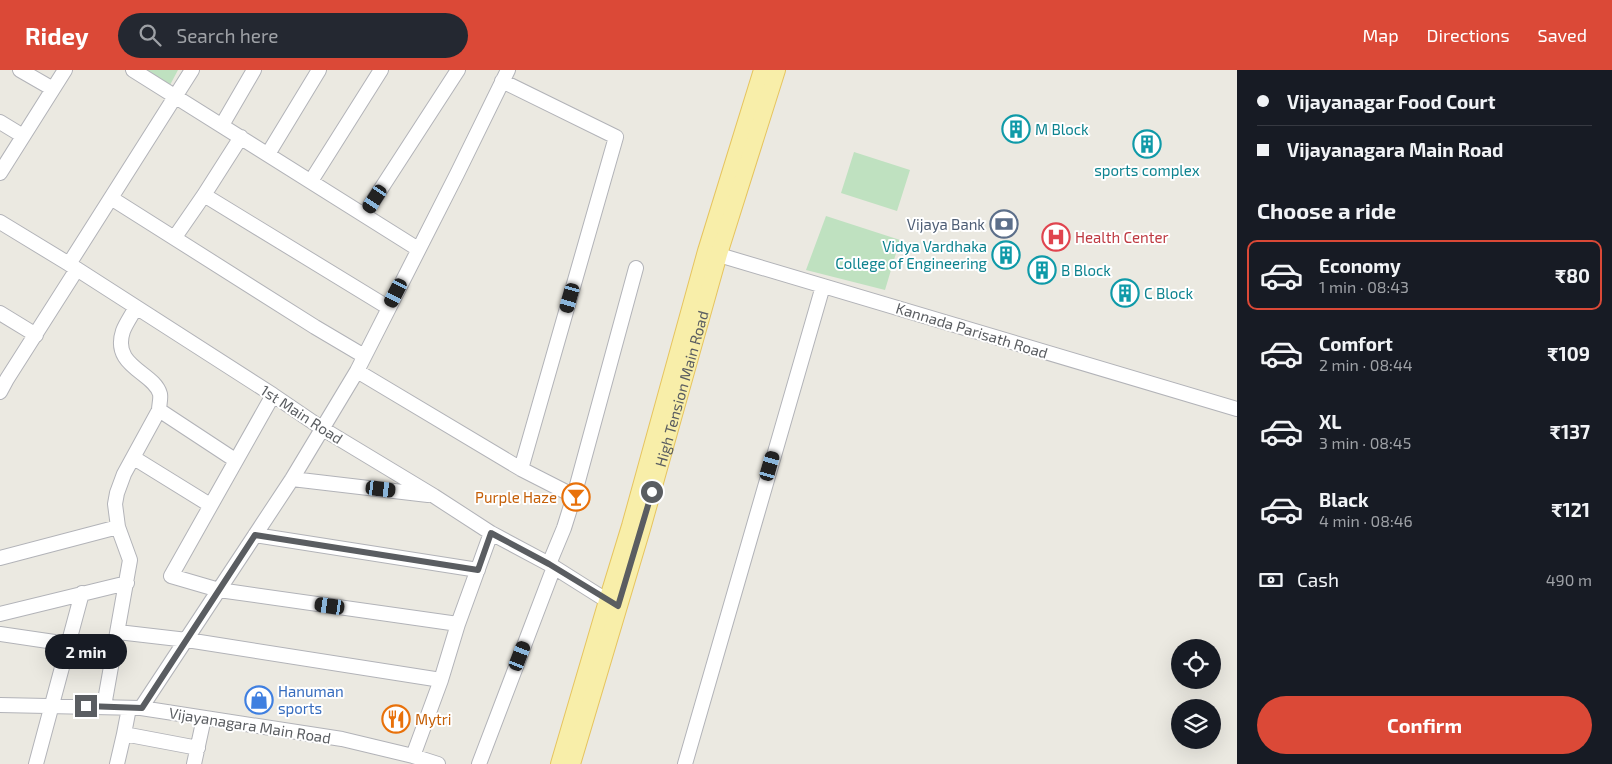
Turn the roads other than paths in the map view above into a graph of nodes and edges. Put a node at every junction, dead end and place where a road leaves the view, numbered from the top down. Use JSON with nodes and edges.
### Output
{"nodes":[{"id":1,"x":20,"y":70,"type":"edge"},
{"id":2,"x":65,"y":70,"type":"edge"},
{"id":3,"x":133,"y":70,"type":"edge"},
{"id":4,"x":192,"y":70,"type":"edge"},
{"id":5,"x":254,"y":70,"type":"edge"},
{"id":6,"x":319,"y":70,"type":"edge"},
{"id":7,"x":380,"y":70,"type":"edge"},
{"id":8,"x":458,"y":70,"type":"edge"},
{"id":9,"x":762,"y":70,"type":"edge"},
{"id":10,"x":777,"y":70,"type":"edge"},
{"id":11,"x":505,"y":75,"type":"edge"},
{"id":12,"x":53,"y":89,"type":"junction"},
{"id":13,"x":176,"y":96,"type":"junction"},
{"id":14,"x":0,"y":122,"type":"edge"},
{"id":15,"x":222,"y":125,"type":"junction"},
{"id":16,"x":23,"y":136,"type":"junction"},
{"id":17,"x":241,"y":137,"type":"junction"},
{"id":18,"x":268,"y":154,"type":"junction"},
{"id":19,"x":0,"y":173,"type":"edge"},
{"id":20,"x":310,"y":181,"type":"junction"},
{"id":21,"x":204,"y":195,"type":"junction"},
{"id":22,"x":111,"y":198,"type":"junction"},
{"id":23,"x":364,"y":215,"type":"junction"},
{"id":24,"x":0,"y":222,"type":"edge"},
{"id":25,"x":175,"y":237,"type":"junction"},
{"id":26,"x":418,"y":249,"type":"junction"},
{"id":27,"x":712,"y":252,"type":"junction"},
{"id":28,"x":73,"y":266,"type":"junction"},
{"id":29,"x":636,"y":268,"type":"dead end"},
{"id":30,"x":823,"y":286,"type":"junction"},
{"id":31,"x":136,"y":307,"type":"junction"},
{"id":32,"x":389,"y":308,"type":"junction"},
{"id":33,"x":0,"y":313,"type":"edge"},
{"id":34,"x":36,"y":336,"type":"junction"},
{"id":35,"x":364,"y":356,"type":"junction"},
{"id":36,"x":356,"y":371,"type":"junction"},
{"id":37,"x":4,"y":377,"type":"edge"},
{"id":38,"x":0,"y":392,"type":"edge"},
{"id":39,"x":273,"y":395,"type":"junction"},
{"id":40,"x":1237,"y":409,"type":"edge"},
{"id":41,"x":158,"y":410,"type":"junction"},
{"id":42,"x":323,"y":429,"type":"junction"},
{"id":43,"x":134,"y":458,"type":"junction"},
{"id":44,"x":235,"y":460,"type":"junction"},
{"id":45,"x":521,"y":469,"type":"junction"},
{"id":46,"x":292,"y":479,"type":"junction"},
{"id":47,"x":434,"y":496,"type":"junction"},
{"id":48,"x":574,"y":496,"type":"junction"},
{"id":49,"x":210,"y":505,"type":"junction"},
{"id":50,"x":118,"y":527,"type":"junction"},
{"id":51,"x":491,"y":533,"type":"junction"},
{"id":52,"x":255,"y":535,"type":"junction"},
{"id":53,"x":0,"y":558,"type":"edge"},
{"id":54,"x":552,"y":565,"type":"junction"},
{"id":55,"x":478,"y":570,"type":"junction"},
{"id":56,"x":127,"y":583,"type":"junction"},
{"id":57,"x":219,"y":590,"type":"junction"},
{"id":58,"x":82,"y":593,"type":"junction"},
{"id":59,"x":612,"y":604,"type":"junction"},
{"id":60,"x":0,"y":614,"type":"edge"},
{"id":61,"x":458,"y":624,"type":"junction"},
{"id":62,"x":118,"y":632,"type":"junction"},
{"id":63,"x":0,"y":634,"type":"edge"},
{"id":64,"x":186,"y":640,"type":"junction"},
{"id":65,"x":68,"y":644,"type":"junction"},
{"id":66,"x":441,"y":680,"type":"junction"},
{"id":67,"x":0,"y":705,"type":"edge"},
{"id":68,"x":104,"y":706,"type":"junction"},
{"id":69,"x":51,"y":707,"type":"junction"},
{"id":70,"x":135,"y":708,"type":"junction"},
{"id":71,"x":204,"y":718,"type":"junction"},
{"id":72,"x":124,"y":734,"type":"junction"},
{"id":73,"x":198,"y":748,"type":"junction"},
{"id":74,"x":413,"y":756,"type":"junction"},
{"id":75,"x":36,"y":764,"type":"edge"},
{"id":76,"x":117,"y":764,"type":"edge"},
{"id":77,"x":194,"y":764,"type":"edge"},
{"id":78,"x":438,"y":764,"type":"edge"},
{"id":79,"x":479,"y":764,"type":"edge"},
{"id":80,"x":559,"y":764,"type":"edge"},
{"id":81,"x":572,"y":764,"type":"edge"},
{"id":82,"x":685,"y":764,"type":"edge"}],
"edges":[{"from":1,"to":12,"type":"street"},
{"from":2,"to":12,"type":"street"},
{"from":3,"to":13,"type":"street"},
{"from":4,"to":13,"type":"street"},
{"from":5,"to":15,"type":"street"},
{"from":6,"to":18,"type":"street"},
{"from":7,"to":20,"type":"street"},
{"from":8,"to":23,"type":"street"},
{"from":9,"to":27,"type":"main road"},
{"from":10,"to":27,"type":"main road","name":"High Tension Main Road"},
{"from":11,"to":26,"type":"street"},
{"from":11,"to":45,"type":"street"},
{"from":12,"to":16,"type":"street"},
{"from":13,"to":15,"type":"street"},
{"from":13,"to":22,"type":"street"},
{"from":14,"to":16,"type":"street"},
{"from":15,"to":17,"type":"street"},
{"from":16,"to":19,"type":"street"},
{"from":17,"to":18,"type":"street"},
{"from":17,"to":21,"type":"street"},
{"from":18,"to":20,"type":"street"},
{"from":20,"to":23,"type":"street"},
{"from":21,"to":25,"type":"street"},
{"from":21,"to":32,"type":"street"},
{"from":22,"to":25,"type":"street"},
{"from":22,"to":28,"type":"street"},
{"from":23,"to":26,"type":"street"},
{"from":24,"to":28,"type":"street","name":"1st Main Road"},
{"from":25,"to":35,"type":"street"},
{"from":26,"to":32,"type":"street"},
{"from":27,"to":30,"type":"street","name":"Kannada Parisath Road"},
{"from":27,"to":59,"type":"main road","name":"High Tension Main Road"},
{"from":28,"to":31,"type":"street","name":"1st Main Road"},
{"from":28,"to":34,"type":"street"},
{"from":29,"to":48,"type":"street"},
{"from":30,"to":40,"type":"street","name":"Kannada Parisath Road"},
{"from":30,"to":82,"type":"street"},
{"from":31,"to":39,"type":"street","name":"1st Main Road"},
{"from":31,"to":41,"type":"street"},
{"from":32,"to":35,"type":"street"},
{"from":33,"to":34,"type":"street"},
{"from":34,"to":37,"type":"street"},
{"from":35,"to":36,"type":"street"},
{"from":36,"to":42,"type":"street"},
{"from":36,"to":45,"type":"street"},
{"from":37,"to":38,"type":"street"},
{"from":39,"to":42,"type":"street","name":"1st Main Road"},
{"from":39,"to":44,"type":"street"},
{"from":41,"to":43,"type":"street"},
{"from":41,"to":44,"type":"street"},
{"from":42,"to":46,"type":"street"},
{"from":42,"to":47,"type":"street","name":"1st Main Road"},
{"from":43,"to":49,"type":"street"},
{"from":43,"to":50,"type":"street"},
{"from":44,"to":49,"type":"street"},
{"from":45,"to":48,"type":"street"},
{"from":46,"to":47,"type":"street"},
{"from":46,"to":52,"type":"street"},
{"from":47,"to":51,"type":"street","name":"1st Main Road"},
{"from":48,"to":54,"type":"street"},
{"from":49,"to":57,"type":"street"},
{"from":50,"to":53,"type":"street"},
{"from":50,"to":56,"type":"street"},
{"from":51,"to":54,"type":"street","name":"1st Main Road"},
{"from":51,"to":55,"type":"street"},
{"from":52,"to":55,"type":"street"},
{"from":52,"to":57,"type":"street"},
{"from":54,"to":59,"type":"street","name":"1st Main Road"},
{"from":54,"to":79,"type":"street"},
{"from":55,"to":61,"type":"street"},
{"from":56,"to":58,"type":"street"},
{"from":56,"to":62,"type":"street"},
{"from":57,"to":61,"type":"street"},
{"from":57,"to":64,"type":"street"},
{"from":58,"to":60,"type":"street"},
{"from":58,"to":65,"type":"street"},
{"from":59,"to":80,"type":"main road"},
{"from":59,"to":81,"type":"main road","name":"High Tension Main Road"},
{"from":61,"to":66,"type":"street"},
{"from":62,"to":64,"type":"street"},
{"from":62,"to":68,"type":"street"},
{"from":63,"to":65,"type":"street"},
{"from":64,"to":66,"type":"street"},
{"from":64,"to":70,"type":"street"},
{"from":65,"to":69,"type":"street"},
{"from":66,"to":74,"type":"street"},
{"from":67,"to":69,"type":"street","name":"Vijayanagara Main Road"},
{"from":68,"to":69,"type":"street","name":"Vijayanagara Main Road"},
{"from":68,"to":70,"type":"street","name":"Vijayanagara Main Road"},
{"from":69,"to":75,"type":"street"},
{"from":70,"to":71,"type":"street","name":"Vijayanagara Main Road"},
{"from":70,"to":72,"type":"street"},
{"from":71,"to":73,"type":"street"},
{"from":71,"to":74,"type":"street","name":"Vijayanagara Main Road"},
{"from":72,"to":73,"type":"street"},
{"from":72,"to":76,"type":"street"},
{"from":73,"to":77,"type":"street"},
{"from":74,"to":78,"type":"street","name":"Vijayanagara Main Road"}]}
